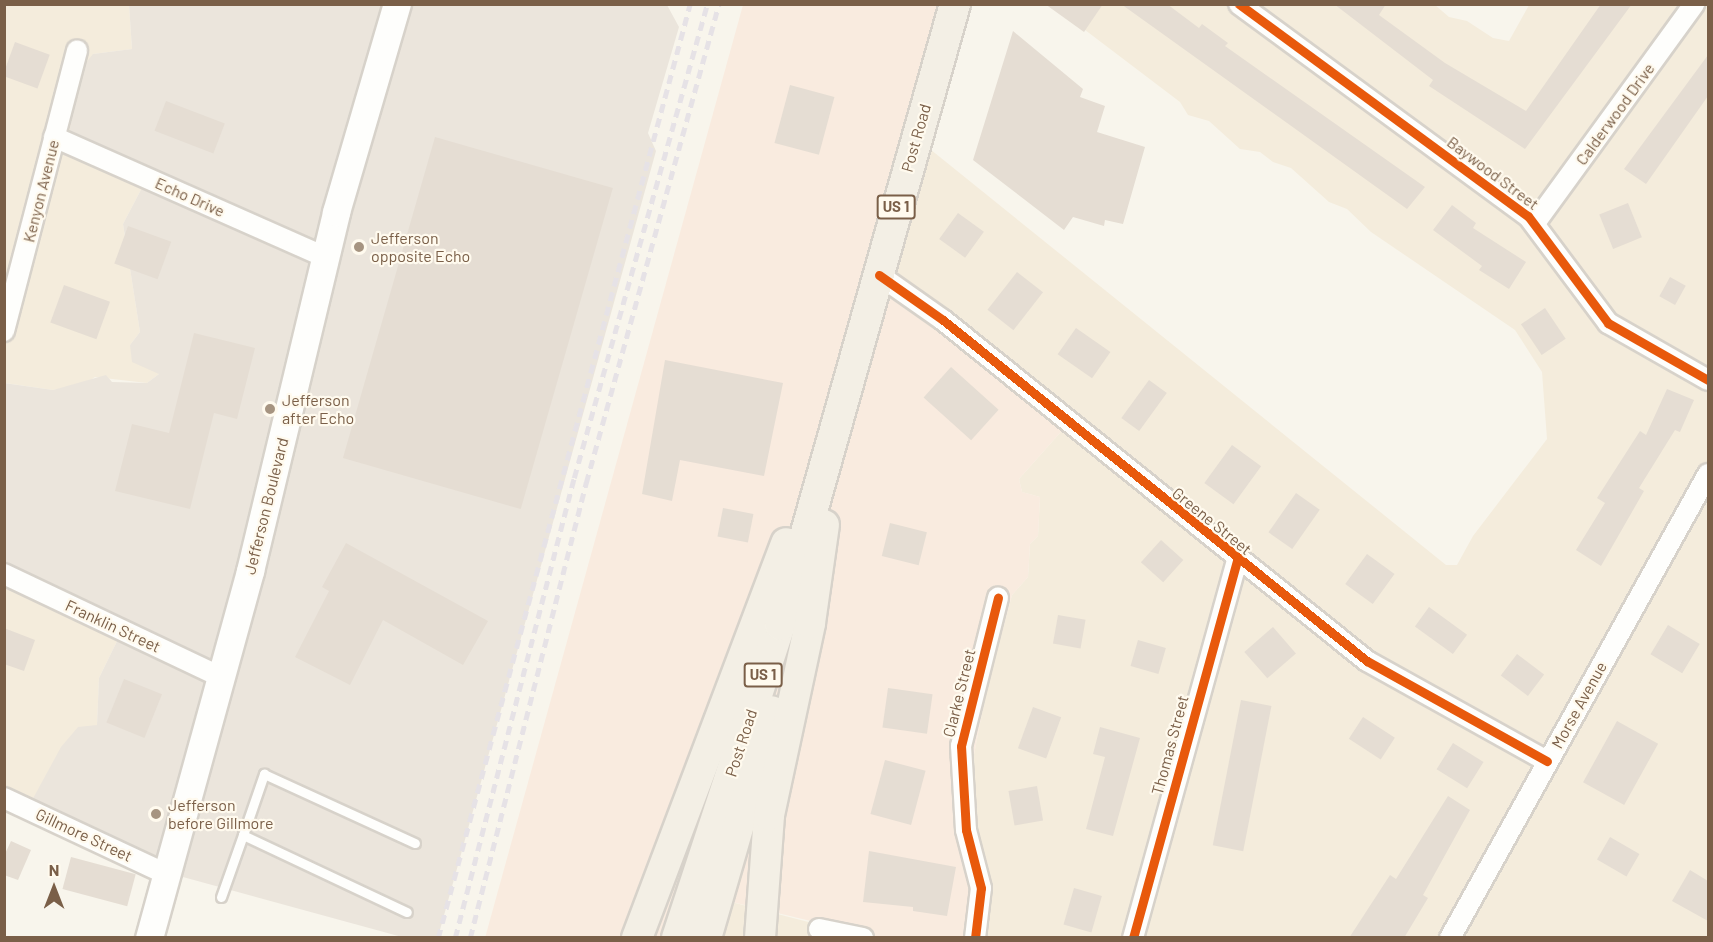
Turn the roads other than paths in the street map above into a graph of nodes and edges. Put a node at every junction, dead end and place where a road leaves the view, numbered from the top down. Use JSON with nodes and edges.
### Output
{"nodes":[{"id":1,"x":397,"y":4,"type":"edge"},
{"id":2,"x":955,"y":4,"type":"edge"},
{"id":3,"x":1239,"y":4,"type":"edge"},
{"id":4,"x":1694,"y":4,"type":"edge"},
{"id":5,"x":77,"y":50,"type":"dead end"},
{"id":6,"x":54,"y":137,"type":"junction"},
{"id":7,"x":1534,"y":223,"type":"junction"},
{"id":8,"x":325,"y":257,"type":"junction"},
{"id":9,"x":879,"y":275,"type":"junction"},
{"id":10,"x":4,"y":331,"type":"edge"},
{"id":11,"x":1708,"y":380,"type":"edge"},
{"id":12,"x":840,"y":409,"type":"junction"},
{"id":13,"x":1708,"y":474,"type":"edge"},
{"id":14,"x":1237,"y":560,"type":"junction"},
{"id":15,"x":4,"y":574,"type":"edge"},
{"id":16,"x":998,"y":598,"type":"dead end"},
{"id":17,"x":220,"y":677,"type":"junction"},
{"id":18,"x":1547,"y":761,"type":"junction"},
{"id":19,"x":4,"y":798,"type":"edge"},
{"id":20,"x":243,"y":835,"type":"junction"},
{"id":21,"x":415,"y":843,"type":"dead end"},
{"id":22,"x":164,"y":873,"type":"junction"},
{"id":23,"x":221,"y":897,"type":"dead end"},
{"id":24,"x":407,"y":912,"type":"dead end"},
{"id":25,"x":819,"y":929,"type":"dead end"},
{"id":26,"x":149,"y":938,"type":"edge"},
{"id":27,"x":637,"y":938,"type":"edge"},
{"id":28,"x":677,"y":938,"type":"edge"},
{"id":29,"x":706,"y":938,"type":"edge"},
{"id":30,"x":760,"y":938,"type":"edge"},
{"id":31,"x":863,"y":938,"type":"edge"},
{"id":32,"x":975,"y":938,"type":"edge"},
{"id":33,"x":1133,"y":938,"type":"edge"},
{"id":34,"x":1450,"y":938,"type":"edge"}],
"edges":[{"from":1,"to":8,"type":"main road","name":"Jefferson Boulevard"},
{"from":2,"to":9,"type":"main road","name":"Post Road","number":"US 1"},
{"from":3,"to":7,"type":"street","name":"Baywood Street"},
{"from":4,"to":7,"type":"street","name":"Calderwood Drive"},
{"from":5,"to":6,"type":"street","name":"Kenyon Avenue"},
{"from":6,"to":8,"type":"street","name":"Echo Drive"},
{"from":6,"to":10,"type":"street","name":"Kenyon Avenue"},
{"from":7,"to":11,"type":"street","name":"Baywood Street"},
{"from":8,"to":17,"type":"main road","name":"Jefferson Boulevard"},
{"from":9,"to":12,"type":"main road","name":"Post Road","number":"US 1"},
{"from":9,"to":14,"type":"street","name":"Greene Street"},
{"from":12,"to":27,"type":"main road"},
{"from":12,"to":28,"type":"main road","name":"Post Road","number":"US 1"},
{"from":12,"to":29,"type":"main road","name":"Post Road","number":"US 1"},
{"from":12,"to":30,"type":"main road"},
{"from":13,"to":18,"type":"street","name":"Morse Avenue"},
{"from":14,"to":18,"type":"street","name":"Greene Street"},
{"from":14,"to":33,"type":"street","name":"Thomas Street"},
{"from":15,"to":17,"type":"street","name":"Franklin Street"},
{"from":16,"to":32,"type":"street","name":"Clarke Street"},
{"from":17,"to":22,"type":"main road","name":"Jefferson Boulevard"},
{"from":18,"to":34,"type":"street","name":"Morse Avenue"},
{"from":19,"to":22,"type":"street","name":"Gillmore Street"},
{"from":20,"to":21,"type":"lane"},
{"from":20,"to":23,"type":"lane"},
{"from":20,"to":24,"type":"lane"},
{"from":22,"to":26,"type":"main road","name":"Jefferson Boulevard"},
{"from":25,"to":31,"type":"street"}]}
